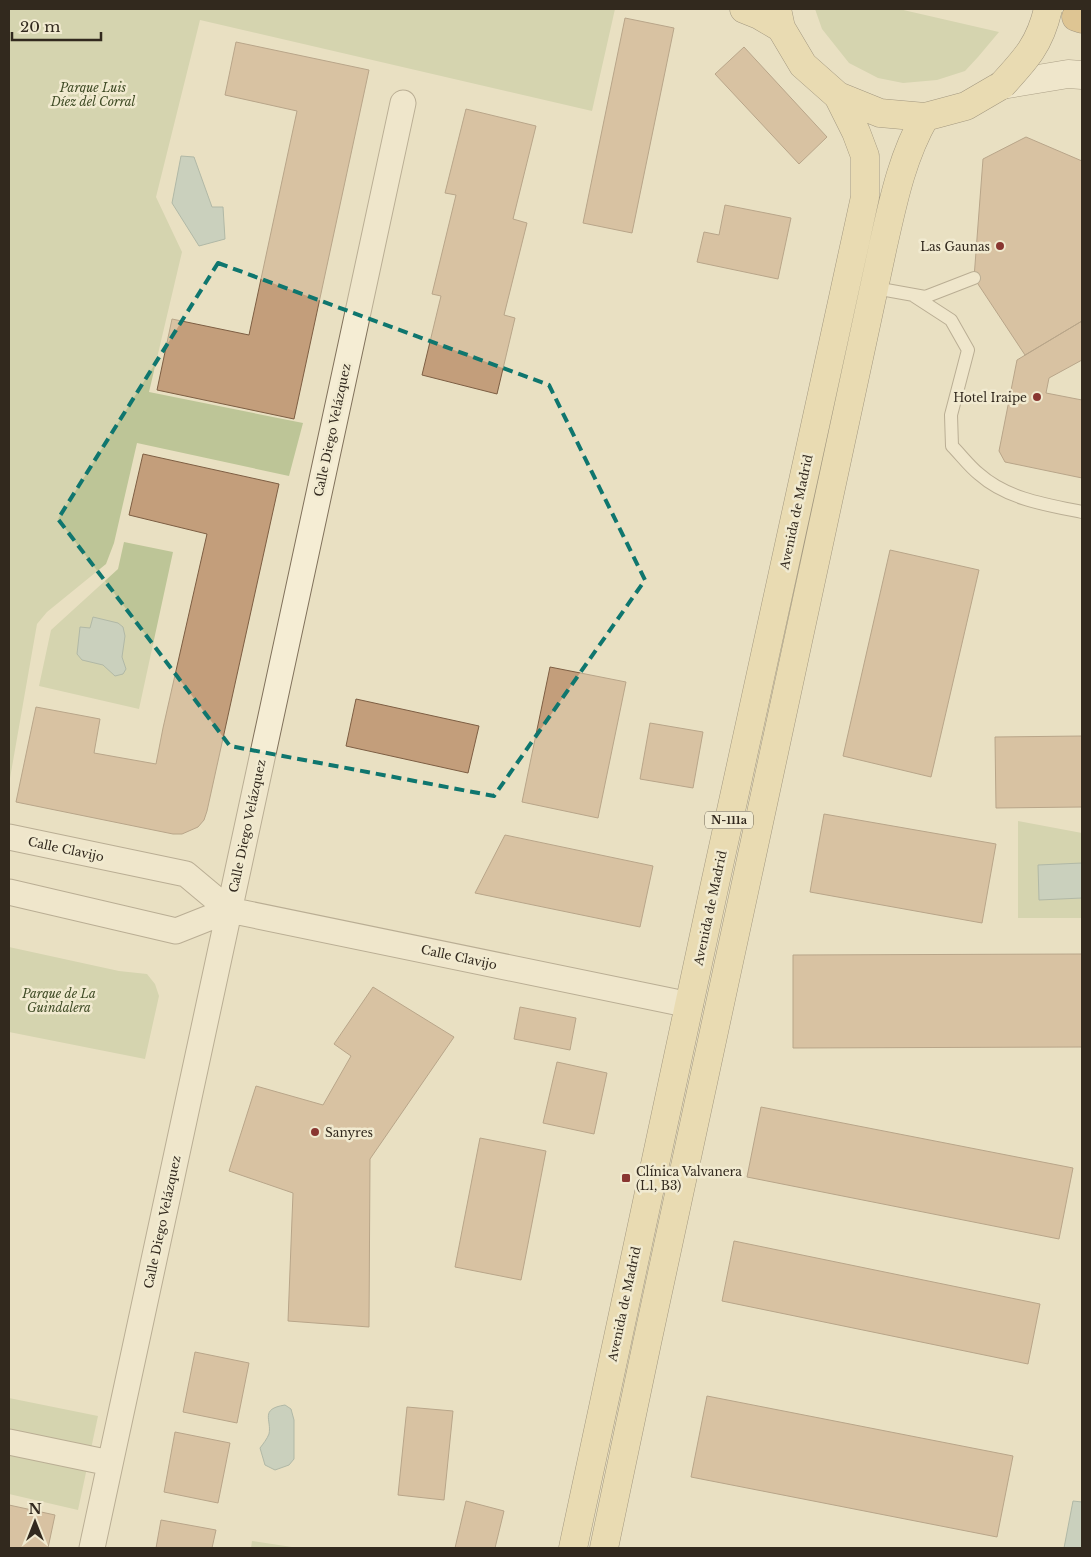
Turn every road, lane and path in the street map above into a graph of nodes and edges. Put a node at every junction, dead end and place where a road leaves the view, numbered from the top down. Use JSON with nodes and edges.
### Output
{"nodes":[{"id":1,"x":744,"y":9,"type":"edge"},
{"id":2,"x":1048,"y":9,"type":"edge"},
{"id":3,"x":779,"y":18,"type":"edge"},
{"id":4,"x":1082,"y":75,"type":"edge"},
{"id":5,"x":1002,"y":84,"type":"junction"},
{"id":6,"x":838,"y":96,"type":"junction"},
{"id":7,"x":403,"y":103,"type":"dead end"},
{"id":8,"x":925,"y":117,"type":"junction"},
{"id":9,"x":974,"y":278,"type":"dead end"},
{"id":10,"x":875,"y":288,"type":"junction"},
{"id":11,"x":914,"y":296,"type":"junction"},
{"id":12,"x":1082,"y":512,"type":"edge"},
{"id":13,"x":9,"y":837,"type":"edge"},
{"id":14,"x":9,"y":892,"type":"edge"},
{"id":15,"x":229,"y":910,"type":"junction"},
{"id":16,"x":690,"y":1005,"type":"junction"},
{"id":17,"x":9,"y":1442,"type":"edge"},
{"id":18,"x":110,"y":1463,"type":"junction"},
{"id":19,"x":92,"y":1548,"type":"edge"},
{"id":20,"x":573,"y":1548,"type":"edge"},
{"id":21,"x":604,"y":1548,"type":"edge"}],
"edges":[{"from":1,"to":3,"type":"main road"},
{"from":2,"to":5,"type":"main road","bridge":true},
{"from":3,"to":6,"type":"main road"},
{"from":4,"to":5,"type":"main road"},
{"from":5,"to":8,"type":"main road"},
{"from":6,"to":8,"type":"main road"},
{"from":6,"to":16,"type":"main road","name":"Avenida de Madrid","number":"N-111a"},
{"from":7,"to":15,"type":"street","name":"Calle Diego Velázquez"},
{"from":8,"to":10,"type":"main road","number":"N-111a"},
{"from":9,"to":11,"type":"lane"},
{"from":10,"to":11,"type":"lane"},
{"from":10,"to":21,"type":"main road","number":"N-111a"},
{"from":11,"to":12,"type":"lane"},
{"from":13,"to":15,"type":"street","name":"Calle Clavijo"},
{"from":14,"to":15,"type":"street"},
{"from":15,"to":16,"type":"street","name":"Calle Clavijo"},
{"from":15,"to":18,"type":"street","name":"Calle Diego Velázquez"},
{"from":16,"to":20,"type":"main road","name":"Avenida de Madrid","number":"N-111a"},
{"from":17,"to":18,"type":"street"},
{"from":18,"to":19,"type":"street","name":"Calle Diego Velázquez"}]}
